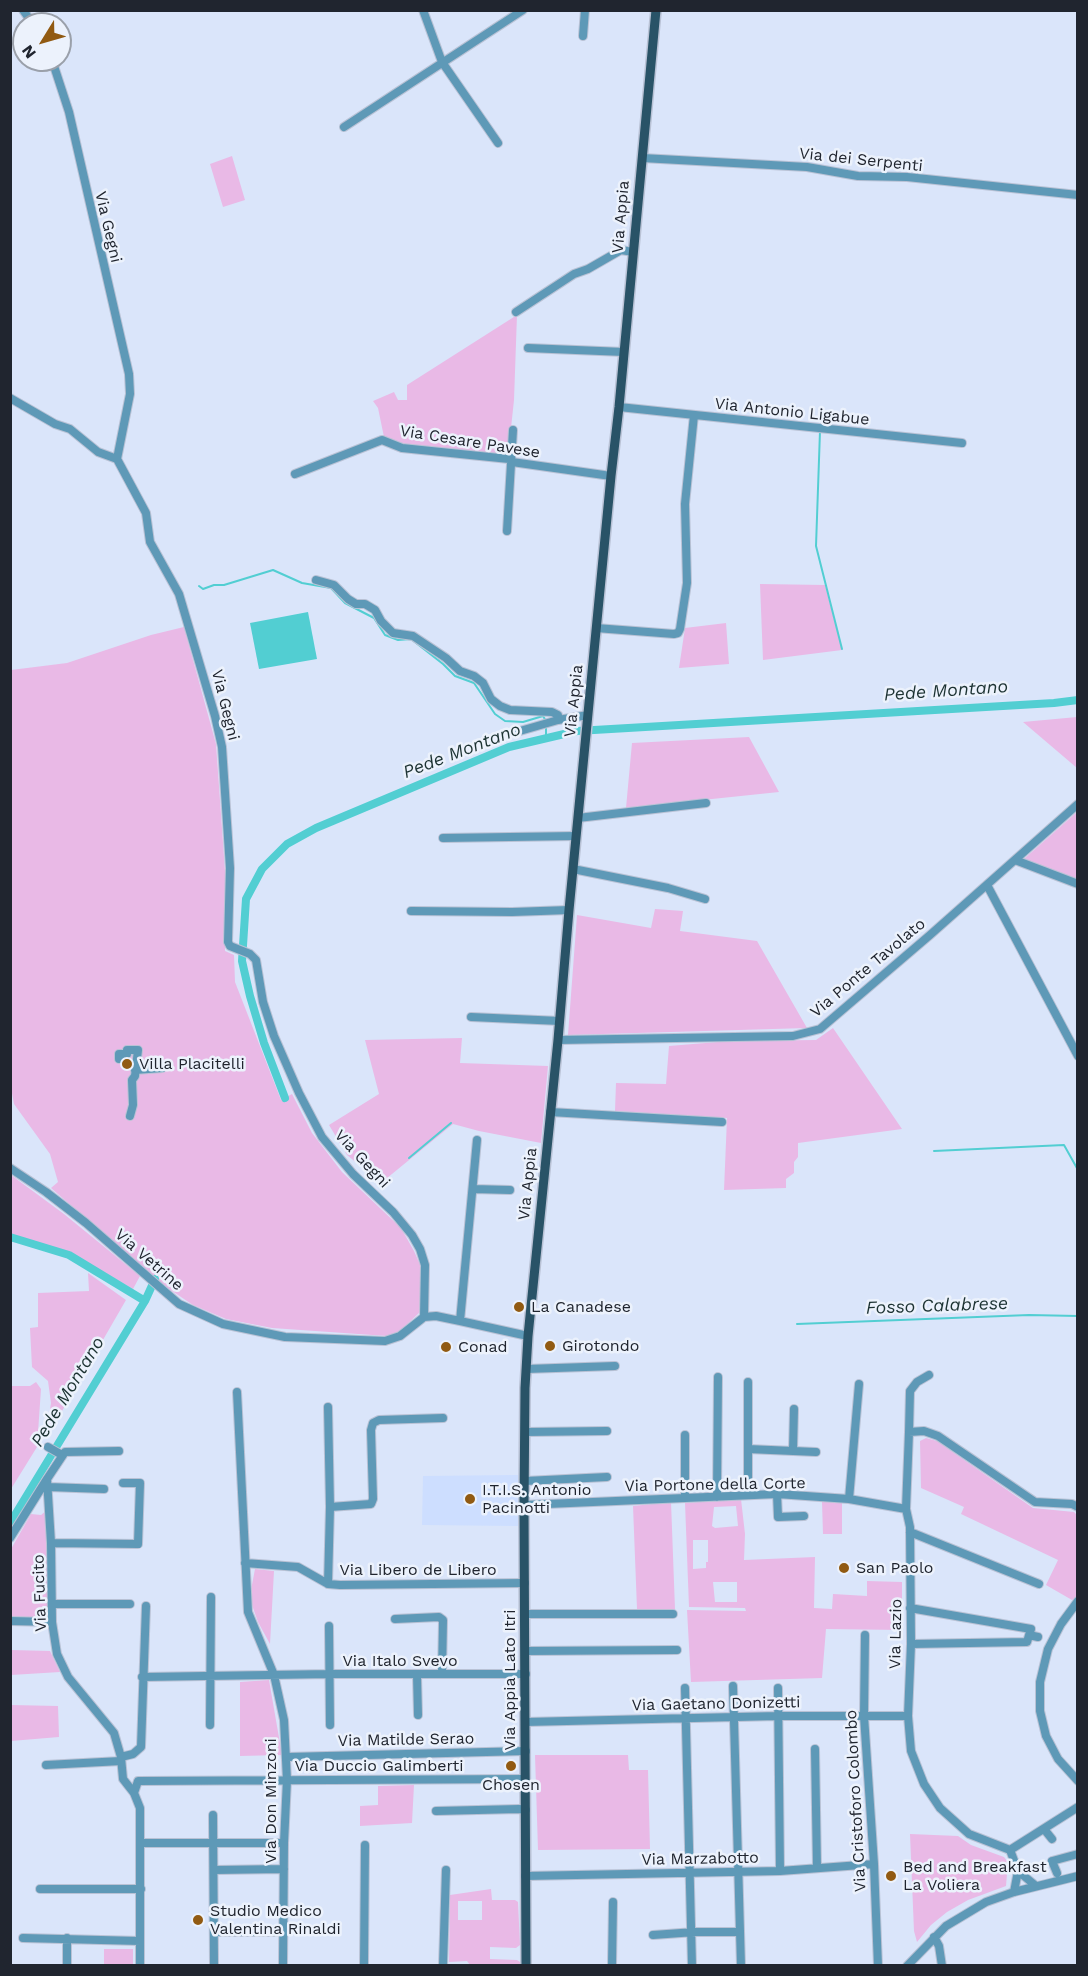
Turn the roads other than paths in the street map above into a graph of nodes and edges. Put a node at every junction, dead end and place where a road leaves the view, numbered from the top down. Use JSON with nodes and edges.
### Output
{"nodes":[{"id":1,"x":423,"y":10,"type":"edge"},
{"id":2,"x":523,"y":10,"type":"edge"},
{"id":3,"x":585,"y":10,"type":"edge"},
{"id":4,"x":656,"y":10,"type":"edge"},
{"id":5,"x":583,"y":36,"type":"dead end"},
{"id":6,"x":441,"y":62,"type":"junction"},
{"id":7,"x":56,"y":72,"type":"edge"},
{"id":8,"x":344,"y":127,"type":"dead end"},
{"id":9,"x":498,"y":143,"type":"dead end"},
{"id":10,"x":642,"y":158,"type":"junction"},
{"id":11,"x":1077,"y":195,"type":"edge"},
{"id":12,"x":633,"y":252,"type":"junction"},
{"id":13,"x":516,"y":312,"type":"dead end"},
{"id":14,"x":528,"y":348,"type":"dead end"},
{"id":15,"x":624,"y":352,"type":"junction"},
{"id":16,"x":10,"y":398,"type":"edge"},
{"id":17,"x":620,"y":407,"type":"junction"},
{"id":18,"x":694,"y":415,"type":"junction"},
{"id":19,"x":513,"y":430,"type":"dead end"},
{"id":20,"x":962,"y":443,"type":"dead end"},
{"id":21,"x":117,"y":459,"type":"junction"},
{"id":22,"x":512,"y":462,"type":"junction"},
{"id":23,"x":295,"y":474,"type":"dead end"},
{"id":24,"x":611,"y":476,"type":"junction"},
{"id":25,"x":507,"y":531,"type":"dead end"},
{"id":26,"x":316,"y":580,"type":"dead end"},
{"id":27,"x":596,"y":628,"type":"junction"},
{"id":28,"x":588,"y":716,"type":"junction"},
{"id":29,"x":558,"y":720,"type":"junction"},
{"id":30,"x":513,"y":732,"type":"dead end"},
{"id":31,"x":706,"y":803,"type":"dead end"},
{"id":32,"x":1077,"y":804,"type":"edge"},
{"id":33,"x":578,"y":818,"type":"junction"},
{"id":34,"x":576,"y":836,"type":"junction"},
{"id":35,"x":443,"y":838,"type":"dead end"},
{"id":36,"x":1015,"y":860,"type":"junction"},
{"id":37,"x":573,"y":869,"type":"junction"},
{"id":38,"x":1077,"y":884,"type":"edge"},
{"id":39,"x":987,"y":885,"type":"junction"},
{"id":40,"x":705,"y":899,"type":"dead end"},
{"id":41,"x":568,"y":910,"type":"junction"},
{"id":42,"x":411,"y":911,"type":"dead end"},
{"id":43,"x":471,"y":1017,"type":"dead end"},
{"id":44,"x":560,"y":1021,"type":"junction"},
{"id":45,"x":558,"y":1040,"type":"junction"},
{"id":46,"x":1077,"y":1056,"type":"edge"},
{"id":47,"x":119,"y":1059,"type":"dead end"},
{"id":48,"x":162,"y":1068,"type":"dead end"},
{"id":49,"x":135,"y":1070,"type":"junction"},
{"id":50,"x":550,"y":1112,"type":"junction"},
{"id":51,"x":130,"y":1116,"type":"dead end"},
{"id":52,"x":722,"y":1122,"type":"dead end"},
{"id":53,"x":477,"y":1140,"type":"dead end"},
{"id":54,"x":10,"y":1168,"type":"edge"},
{"id":55,"x":473,"y":1188,"type":"junction"},
{"id":56,"x":510,"y":1190,"type":"dead end"},
{"id":57,"x":424,"y":1317,"type":"junction"},
{"id":58,"x":460,"y":1321,"type":"junction"},
{"id":59,"x":528,"y":1336,"type":"junction"},
{"id":60,"x":615,"y":1365,"type":"dead end"},
{"id":61,"x":526,"y":1369,"type":"junction"},
{"id":62,"x":929,"y":1375,"type":"dead end"},
{"id":63,"x":718,"y":1377,"type":"dead end"},
{"id":64,"x":748,"y":1382,"type":"dead end"},
{"id":65,"x":859,"y":1384,"type":"dead end"},
{"id":66,"x":237,"y":1392,"type":"dead end"},
{"id":67,"x":525,"y":1394,"type":"joint"},
{"id":68,"x":327,"y":1407,"type":"dead end"},
{"id":69,"x":794,"y":1409,"type":"dead end"},
{"id":70,"x":443,"y":1418,"type":"dead end"},
{"id":71,"x":607,"y":1431,"type":"dead end"},
{"id":72,"x":525,"y":1432,"type":"junction"},
{"id":73,"x":909,"y":1432,"type":"junction"},
{"id":74,"x":685,"y":1435,"type":"dead end"},
{"id":75,"x":48,"y":1447,"type":"dead end"},
{"id":76,"x":748,"y":1449,"type":"junction"},
{"id":77,"x":119,"y":1451,"type":"dead end"},
{"id":78,"x":793,"y":1451,"type":"junction"},
{"id":79,"x":816,"y":1452,"type":"dead end"},
{"id":80,"x":62,"y":1454,"type":"junction"},
{"id":81,"x":607,"y":1477,"type":"dead end"},
{"id":82,"x":525,"y":1481,"type":"junction"},
{"id":83,"x":47,"y":1483,"type":"junction"},
{"id":84,"x":123,"y":1483,"type":"dead end"},
{"id":85,"x":104,"y":1489,"type":"dead end"},
{"id":86,"x":777,"y":1494,"type":"junction"},
{"id":87,"x":748,"y":1495,"type":"junction"},
{"id":88,"x":717,"y":1497,"type":"junction"},
{"id":89,"x":685,"y":1498,"type":"junction"},
{"id":90,"x":849,"y":1498,"type":"junction"},
{"id":91,"x":524,"y":1505,"type":"junction"},
{"id":92,"x":330,"y":1507,"type":"junction"},
{"id":93,"x":1077,"y":1507,"type":"edge"},
{"id":94,"x":906,"y":1509,"type":"junction"},
{"id":95,"x":804,"y":1516,"type":"dead end"},
{"id":96,"x":910,"y":1532,"type":"junction"},
{"id":97,"x":10,"y":1538,"type":"edge"},
{"id":98,"x":51,"y":1543,"type":"junction"},
{"id":99,"x":244,"y":1563,"type":"junction"},
{"id":100,"x":525,"y":1583,"type":"junction"},
{"id":101,"x":328,"y":1584,"type":"junction"},
{"id":102,"x":1040,"y":1584,"type":"dead end"},
{"id":103,"x":211,"y":1597,"type":"dead end"},
{"id":104,"x":1077,"y":1602,"type":"edge"},
{"id":105,"x":53,"y":1604,"type":"junction"},
{"id":106,"x":130,"y":1604,"type":"dead end"},
{"id":107,"x":146,"y":1606,"type":"dead end"},
{"id":108,"x":910,"y":1608,"type":"junction"},
{"id":109,"x":525,"y":1614,"type":"junction"},
{"id":110,"x":673,"y":1614,"type":"dead end"},
{"id":111,"x":395,"y":1619,"type":"dead end"},
{"id":112,"x":10,"y":1622,"type":"edge"},
{"id":113,"x":52,"y":1622,"type":"junction"},
{"id":114,"x":329,"y":1626,"type":"dead end"},
{"id":115,"x":865,"y":1635,"type":"dead end"},
{"id":116,"x":1029,"y":1635,"type":"junction"},
{"id":117,"x":1038,"y":1637,"type":"dead end"},
{"id":118,"x":911,"y":1644,"type":"junction"},
{"id":119,"x":677,"y":1650,"type":"dead end"},
{"id":120,"x":525,"y":1651,"type":"junction"},
{"id":121,"x":331,"y":1674,"type":"junction"},
{"id":122,"x":442,"y":1674,"type":"junction"},
{"id":123,"x":526,"y":1674,"type":"junction"},
{"id":124,"x":274,"y":1675,"type":"junction"},
{"id":125,"x":417,"y":1676,"type":"junction"},
{"id":126,"x":142,"y":1677,"type":"junction"},
{"id":127,"x":210,"y":1678,"type":"junction"},
{"id":128,"x":733,"y":1686,"type":"dead end"},
{"id":129,"x":685,"y":1688,"type":"dead end"},
{"id":130,"x":778,"y":1688,"type":"dead end"},
{"id":131,"x":418,"y":1715,"type":"dead end"},
{"id":132,"x":778,"y":1716,"type":"junction"},
{"id":133,"x":864,"y":1716,"type":"junction"},
{"id":134,"x":908,"y":1716,"type":"junction"},
{"id":135,"x":733,"y":1717,"type":"junction"},
{"id":136,"x":686,"y":1719,"type":"junction"},
{"id":137,"x":525,"y":1722,"type":"junction"},
{"id":138,"x":210,"y":1725,"type":"dead end"},
{"id":139,"x":330,"y":1725,"type":"dead end"},
{"id":140,"x":815,"y":1749,"type":"dead end"},
{"id":141,"x":526,"y":1751,"type":"junction"},
{"id":142,"x":287,"y":1757,"type":"junction"},
{"id":143,"x":121,"y":1759,"type":"junction"},
{"id":144,"x":46,"y":1765,"type":"dead end"},
{"id":145,"x":525,"y":1779,"type":"junction"},
{"id":146,"x":287,"y":1780,"type":"junction"},
{"id":147,"x":1077,"y":1781,"type":"edge"},
{"id":148,"x":134,"y":1793,"type":"junction"},
{"id":149,"x":1077,"y":1807,"type":"edge"},
{"id":150,"x":526,"y":1810,"type":"junction"},
{"id":151,"x":436,"y":1811,"type":"dead end"},
{"id":152,"x":213,"y":1815,"type":"dead end"},
{"id":153,"x":1044,"y":1829,"type":"junction"},
{"id":154,"x":1052,"y":1839,"type":"dead end"},
{"id":155,"x":140,"y":1843,"type":"junction"},
{"id":156,"x":214,"y":1843,"type":"junction"},
{"id":157,"x":284,"y":1843,"type":"junction"},
{"id":158,"x":365,"y":1845,"type":"dead end"},
{"id":159,"x":1010,"y":1850,"type":"junction"},
{"id":160,"x":1077,"y":1854,"type":"edge"},
{"id":161,"x":874,"y":1864,"type":"junction"},
{"id":162,"x":817,"y":1868,"type":"junction"},
{"id":163,"x":284,"y":1869,"type":"junction"},
{"id":164,"x":214,"y":1870,"type":"junction"},
{"id":165,"x":446,"y":1870,"type":"dead end"},
{"id":166,"x":739,"y":1871,"type":"junction"},
{"id":167,"x":780,"y":1871,"type":"junction"},
{"id":168,"x":1018,"y":1871,"type":"junction"},
{"id":169,"x":690,"y":1873,"type":"junction"},
{"id":170,"x":1057,"y":1873,"type":"dead end"},
{"id":171,"x":525,"y":1876,"type":"junction"},
{"id":172,"x":1077,"y":1876,"type":"edge"},
{"id":173,"x":1036,"y":1886,"type":"junction"},
{"id":174,"x":40,"y":1889,"type":"dead end"},
{"id":175,"x":141,"y":1889,"type":"junction"},
{"id":176,"x":1014,"y":1892,"type":"junction"},
{"id":177,"x":613,"y":1902,"type":"dead end"},
{"id":178,"x":214,"y":1932,"type":"junction"},
{"id":179,"x":283,"y":1932,"type":"junction"},
{"id":180,"x":692,"y":1932,"type":"junction"},
{"id":181,"x":740,"y":1932,"type":"junction"},
{"id":182,"x":653,"y":1935,"type":"dead end"},
{"id":183,"x":934,"y":1936,"type":"junction"},
{"id":184,"x":23,"y":1938,"type":"dead end"},
{"id":185,"x":67,"y":1938,"type":"junction"},
{"id":186,"x":140,"y":1941,"type":"junction"},
{"id":187,"x":910,"y":1964,"type":"edge"},
{"id":188,"x":67,"y":1965,"type":"edge"},
{"id":189,"x":140,"y":1965,"type":"edge"},
{"id":190,"x":214,"y":1965,"type":"edge"},
{"id":191,"x":283,"y":1965,"type":"edge"},
{"id":192,"x":364,"y":1965,"type":"edge"},
{"id":193,"x":443,"y":1965,"type":"edge"},
{"id":194,"x":526,"y":1965,"type":"edge"},
{"id":195,"x":612,"y":1965,"type":"edge"},
{"id":196,"x":692,"y":1965,"type":"edge"},
{"id":197,"x":741,"y":1965,"type":"edge"},
{"id":198,"x":878,"y":1965,"type":"edge"},
{"id":199,"x":942,"y":1965,"type":"edge"}],
"edges":[{"from":1,"to":6,"type":"street"},
{"from":2,"to":6,"type":"street"},
{"from":3,"to":5,"type":"street"},
{"from":4,"to":10,"type":"main road","name":"Via Appia"},
{"from":6,"to":8,"type":"street"},
{"from":6,"to":9,"type":"street"},
{"from":7,"to":21,"type":"street","name":"Via Gegni"},
{"from":10,"to":11,"type":"street","name":"Via dei Serpenti"},
{"from":10,"to":12,"type":"main road","name":"Via Appia"},
{"from":12,"to":13,"type":"street"},
{"from":12,"to":15,"type":"main road","name":"Via Appia"},
{"from":14,"to":15,"type":"street"},
{"from":15,"to":17,"type":"main road","name":"Via Appia"},
{"from":16,"to":21,"type":"street"},
{"from":17,"to":18,"type":"street","name":"Via Antonio Ligabue"},
{"from":17,"to":24,"type":"main road","name":"Via Appia"},
{"from":18,"to":20,"type":"street","name":"Via Antonio Ligabue"},
{"from":18,"to":27,"type":"street"},
{"from":19,"to":22,"type":"street"},
{"from":21,"to":57,"type":"street","name":"Via Gegni"},
{"from":22,"to":23,"type":"street","name":"Via Cesare Pavese"},
{"from":22,"to":24,"type":"street","name":"Via Cesare Pavese"},
{"from":22,"to":25,"type":"street"},
{"from":24,"to":27,"type":"main road","name":"Via Appia"},
{"from":26,"to":29,"type":"street"},
{"from":27,"to":28,"type":"main road","name":"Via Appia"},
{"from":28,"to":29,"type":"street"},
{"from":28,"to":33,"type":"main road","name":"Via Appia"},
{"from":29,"to":30,"type":"street"},
{"from":31,"to":33,"type":"street"},
{"from":32,"to":36,"type":"street","name":"Via Ponte Tavolato"},
{"from":33,"to":34,"type":"main road","name":"Via Appia"},
{"from":34,"to":35,"type":"street"},
{"from":34,"to":37,"type":"main road","name":"Via Appia"},
{"from":36,"to":38,"type":"street"},
{"from":36,"to":39,"type":"street","name":"Via Ponte Tavolato"},
{"from":37,"to":40,"type":"street"},
{"from":37,"to":41,"type":"main road","name":"Via Appia"},
{"from":39,"to":45,"type":"street","name":"Via Ponte Tavolato"},
{"from":39,"to":46,"type":"street"},
{"from":41,"to":42,"type":"street"},
{"from":41,"to":44,"type":"main road","name":"Via Appia"},
{"from":43,"to":44,"type":"street"},
{"from":44,"to":45,"type":"main road","name":"Via Appia"},
{"from":45,"to":50,"type":"main road","name":"Via Appia"},
{"from":47,"to":49,"type":"street"},
{"from":48,"to":49,"type":"street"},
{"from":49,"to":51,"type":"street"},
{"from":50,"to":52,"type":"street"},
{"from":50,"to":59,"type":"main road","name":"Via Appia"},
{"from":53,"to":55,"type":"street"},
{"from":54,"to":57,"type":"street","name":"Via Vetrine"},
{"from":55,"to":56,"type":"street"},
{"from":55,"to":58,"type":"street"},
{"from":57,"to":58,"type":"street"},
{"from":58,"to":59,"type":"street"},
{"from":59,"to":61,"type":"main road","name":"Via Appia"},
{"from":60,"to":61,"type":"street"},
{"from":61,"to":67,"type":"main road","name":"Via Appia"},
{"from":62,"to":73,"type":"street","name":"Via Lazio"},
{"from":63,"to":88,"type":"street"},
{"from":64,"to":76,"type":"street"},
{"from":65,"to":90,"type":"street"},
{"from":66,"to":99,"type":"street","name":"Via Don Minzoni"},
{"from":67,"to":72,"type":"main road","name":"Via Appia Lato Itri"},
{"from":68,"to":92,"type":"street"},
{"from":69,"to":78,"type":"street"},
{"from":70,"to":92,"type":"street"},
{"from":71,"to":72,"type":"street"},
{"from":72,"to":82,"type":"main road","name":"Via Appia Lato Itri"},
{"from":73,"to":93,"type":"street"},
{"from":73,"to":94,"type":"street","name":"Via Lazio"},
{"from":74,"to":89,"type":"street"},
{"from":75,"to":80,"type":"street"},
{"from":76,"to":78,"type":"street"},
{"from":76,"to":87,"type":"street"},
{"from":77,"to":80,"type":"street"},
{"from":78,"to":79,"type":"street"},
{"from":80,"to":83,"type":"street"},
{"from":81,"to":82,"type":"street"},
{"from":82,"to":91,"type":"main road","name":"Via Appia Lato Itri"},
{"from":83,"to":85,"type":"street"},
{"from":83,"to":97,"type":"street"},
{"from":83,"to":98,"type":"street","name":"Via Fucito"},
{"from":84,"to":98,"type":"street"},
{"from":86,"to":87,"type":"street","name":"Via Portone della Corte"},
{"from":86,"to":90,"type":"street","name":"Via Portone della Corte"},
{"from":86,"to":95,"type":"street"},
{"from":87,"to":88,"type":"street","name":"Via Portone della Corte"},
{"from":88,"to":89,"type":"street","name":"Via Portone della Corte"},
{"from":89,"to":91,"type":"street","name":"Via Portone della Corte"},
{"from":90,"to":94,"type":"street","name":"Via Portone della Corte"},
{"from":91,"to":100,"type":"main road","name":"Via Appia Lato Itri"},
{"from":92,"to":101,"type":"street"},
{"from":94,"to":96,"type":"street","name":"Via Lazio"},
{"from":96,"to":102,"type":"street"},
{"from":96,"to":108,"type":"street","name":"Via Lazio"},
{"from":98,"to":105,"type":"street","name":"Via Fucito"},
{"from":99,"to":101,"type":"street","name":"Via Libero de Libero"},
{"from":99,"to":124,"type":"street","name":"Via Don Minzoni"},
{"from":100,"to":101,"type":"street","name":"Via Libero de Libero"},
{"from":100,"to":109,"type":"main road","name":"Via Appia Lato Itri"},
{"from":103,"to":127,"type":"street"},
{"from":104,"to":147,"type":"street"},
{"from":105,"to":106,"type":"street"},
{"from":105,"to":113,"type":"street","name":"Via Fucito"},
{"from":107,"to":126,"type":"street"},
{"from":108,"to":116,"type":"street"},
{"from":108,"to":118,"type":"street","name":"Via Lazio"},
{"from":109,"to":110,"type":"street"},
{"from":109,"to":120,"type":"main road","name":"Via Appia Lato Itri"},
{"from":111,"to":122,"type":"street"},
{"from":112,"to":113,"type":"street"},
{"from":113,"to":143,"type":"street","name":"Via Fucito"},
{"from":114,"to":121,"type":"street"},
{"from":115,"to":133,"type":"street","name":"Via Cristoforo Colombo"},
{"from":116,"to":117,"type":"street"},
{"from":116,"to":118,"type":"street"},
{"from":118,"to":134,"type":"street","name":"Via Lazio"},
{"from":119,"to":120,"type":"street"},
{"from":120,"to":123,"type":"main road","name":"Via Appia Lato Itri"},
{"from":121,"to":124,"type":"street","name":"Via Italo Svevo"},
{"from":121,"to":125,"type":"street","name":"Via Italo Svevo"},
{"from":121,"to":139,"type":"street"},
{"from":122,"to":123,"type":"street","name":"Via Italo Svevo"},
{"from":122,"to":125,"type":"street","name":"Via Italo Svevo"},
{"from":123,"to":137,"type":"main road","name":"Via Appia Lato Itri"},
{"from":124,"to":127,"type":"street","name":"Via Italo Svevo"},
{"from":124,"to":142,"type":"street","name":"Via Don Minzoni"},
{"from":125,"to":131,"type":"street"},
{"from":126,"to":127,"type":"street","name":"Via Italo Svevo"},
{"from":126,"to":143,"type":"street"},
{"from":127,"to":138,"type":"street"},
{"from":128,"to":135,"type":"street"},
{"from":129,"to":136,"type":"street"},
{"from":130,"to":132,"type":"street"},
{"from":132,"to":133,"type":"street","name":"Via Gaetano Donizetti"},
{"from":132,"to":135,"type":"street","name":"Via Gaetano Donizetti"},
{"from":132,"to":167,"type":"street"},
{"from":133,"to":134,"type":"street","name":"Via Gaetano Donizetti"},
{"from":133,"to":161,"type":"street","name":"Via Cristoforo Colombo"},
{"from":134,"to":159,"type":"street","name":"Via Lazio"},
{"from":135,"to":136,"type":"street","name":"Via Gaetano Donizetti"},
{"from":135,"to":166,"type":"street"},
{"from":136,"to":137,"type":"street","name":"Via Gaetano Donizetti"},
{"from":136,"to":169,"type":"street"},
{"from":137,"to":141,"type":"main road","name":"Via Appia Lato Itri"},
{"from":140,"to":162,"type":"street"},
{"from":141,"to":142,"type":"street","name":"Via Matilde Serao"},
{"from":141,"to":145,"type":"main road","name":"Via Appia Lato Itri"},
{"from":142,"to":146,"type":"street","name":"Via Don Minzoni"},
{"from":143,"to":144,"type":"street"},
{"from":143,"to":148,"type":"street","name":"Via Fucito"},
{"from":145,"to":146,"type":"street","name":"Via Duccio Galimberti"},
{"from":145,"to":150,"type":"main road","name":"Via Appia Lato Itri"},
{"from":146,"to":148,"type":"street","name":"Via Duccio Galimberti"},
{"from":146,"to":157,"type":"street","name":"Via Don Minzoni"},
{"from":148,"to":155,"type":"street","name":"Via Fucito"},
{"from":149,"to":153,"type":"street"},
{"from":150,"to":151,"type":"street"},
{"from":150,"to":171,"type":"main road","name":"Via Appia Lato Itri"},
{"from":152,"to":156,"type":"street"},
{"from":153,"to":154,"type":"street"},
{"from":153,"to":159,"type":"street"},
{"from":155,"to":156,"type":"street"},
{"from":155,"to":175,"type":"street","name":"Via Fucito"},
{"from":156,"to":157,"type":"street"},
{"from":156,"to":164,"type":"street"},
{"from":157,"to":163,"type":"street","name":"Via Don Minzoni"},
{"from":158,"to":192,"type":"street"},
{"from":159,"to":168,"type":"street"},
{"from":160,"to":170,"type":"street"},
{"from":161,"to":162,"type":"street","name":"Via Marzabotto"},
{"from":161,"to":198,"type":"street","name":"Via Cristoforo Colombo"},
{"from":162,"to":167,"type":"street","name":"Via Marzabotto"},
{"from":163,"to":164,"type":"street"},
{"from":163,"to":179,"type":"street","name":"Via Don Minzoni"},
{"from":164,"to":178,"type":"street"},
{"from":165,"to":193,"type":"street"},
{"from":166,"to":167,"type":"street","name":"Via Marzabotto"},
{"from":166,"to":169,"type":"street","name":"Via Marzabotto"},
{"from":166,"to":181,"type":"street"},
{"from":168,"to":173,"type":"street"},
{"from":168,"to":176,"type":"street"},
{"from":169,"to":171,"type":"street","name":"Via Marzabotto"},
{"from":169,"to":180,"type":"street"},
{"from":171,"to":194,"type":"main road","name":"Via Appia Lato Itri"},
{"from":172,"to":173,"type":"street"},
{"from":173,"to":176,"type":"street"},
{"from":174,"to":175,"type":"street"},
{"from":175,"to":186,"type":"street","name":"Via Fucito"},
{"from":176,"to":183,"type":"street"},
{"from":177,"to":195,"type":"street"},
{"from":178,"to":179,"type":"street"},
{"from":178,"to":190,"type":"street"},
{"from":179,"to":191,"type":"street","name":"Via Don Minzoni"},
{"from":180,"to":181,"type":"street"},
{"from":180,"to":182,"type":"street"},
{"from":180,"to":196,"type":"street"},
{"from":181,"to":197,"type":"street"},
{"from":183,"to":187,"type":"street"},
{"from":183,"to":199,"type":"street"},
{"from":184,"to":185,"type":"street"},
{"from":185,"to":186,"type":"street"},
{"from":185,"to":188,"type":"street"},
{"from":186,"to":189,"type":"street","name":"Via Fucito"}]}
